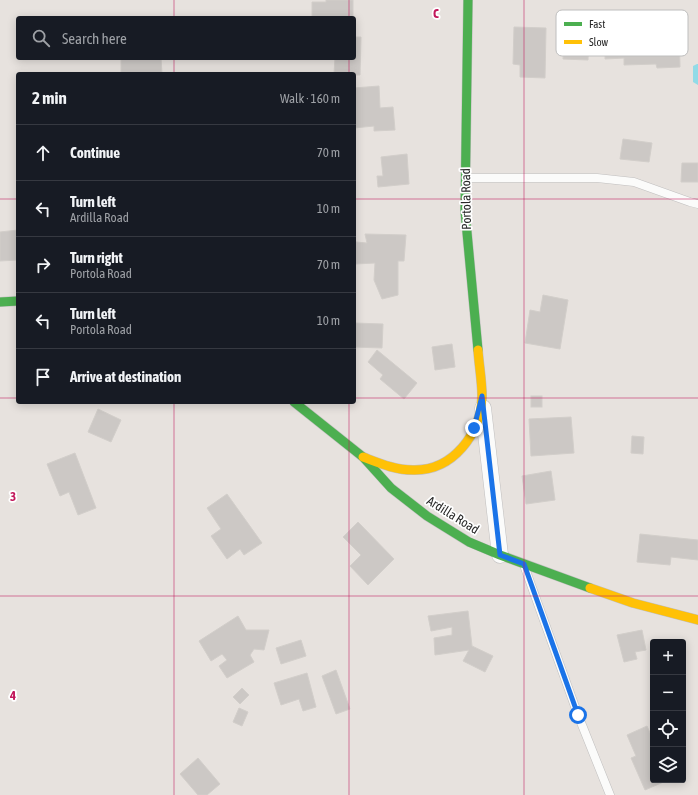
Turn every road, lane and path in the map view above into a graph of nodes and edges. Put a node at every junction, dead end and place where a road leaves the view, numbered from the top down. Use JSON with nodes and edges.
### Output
{"nodes":[{"id":1,"x":468,"y":0,"type":"edge"},
{"id":2,"x":465,"y":178,"type":"junction"},
{"id":3,"x":698,"y":204,"type":"edge"},
{"id":4,"x":16,"y":301,"type":"edge"},
{"id":5,"x":0,"y":302,"type":"edge"},
{"id":6,"x":482,"y":396,"type":"junction"},
{"id":7,"x":297,"y":404,"type":"edge"},
{"id":8,"x":363,"y":457,"type":"junction"},
{"id":9,"x":500,"y":555,"type":"junction"},
{"id":10,"x":524,"y":564,"type":"junction"},
{"id":11,"x":698,"y":620,"type":"edge"},
{"id":12,"x":610,"y":795,"type":"edge"}],
"edges":[{"from":1,"to":2,"type":"street","name":"Portola Road"},
{"from":2,"to":3,"type":"lane"},
{"from":2,"to":6,"type":"street","name":"Portola Road"},
{"from":4,"to":5,"type":"street"},
{"from":6,"to":8,"type":"street","name":"Portola Road"},
{"from":6,"to":9,"type":"street","name":"Portola Road"},
{"from":7,"to":8,"type":"street","name":"Ardilla Road"},
{"from":8,"to":9,"type":"street","name":"Ardilla Road"},
{"from":9,"to":10,"type":"street","name":"Ardilla Road"},
{"from":10,"to":11,"type":"street","name":"Ardilla Road"},
{"from":10,"to":12,"type":"lane"}]}
